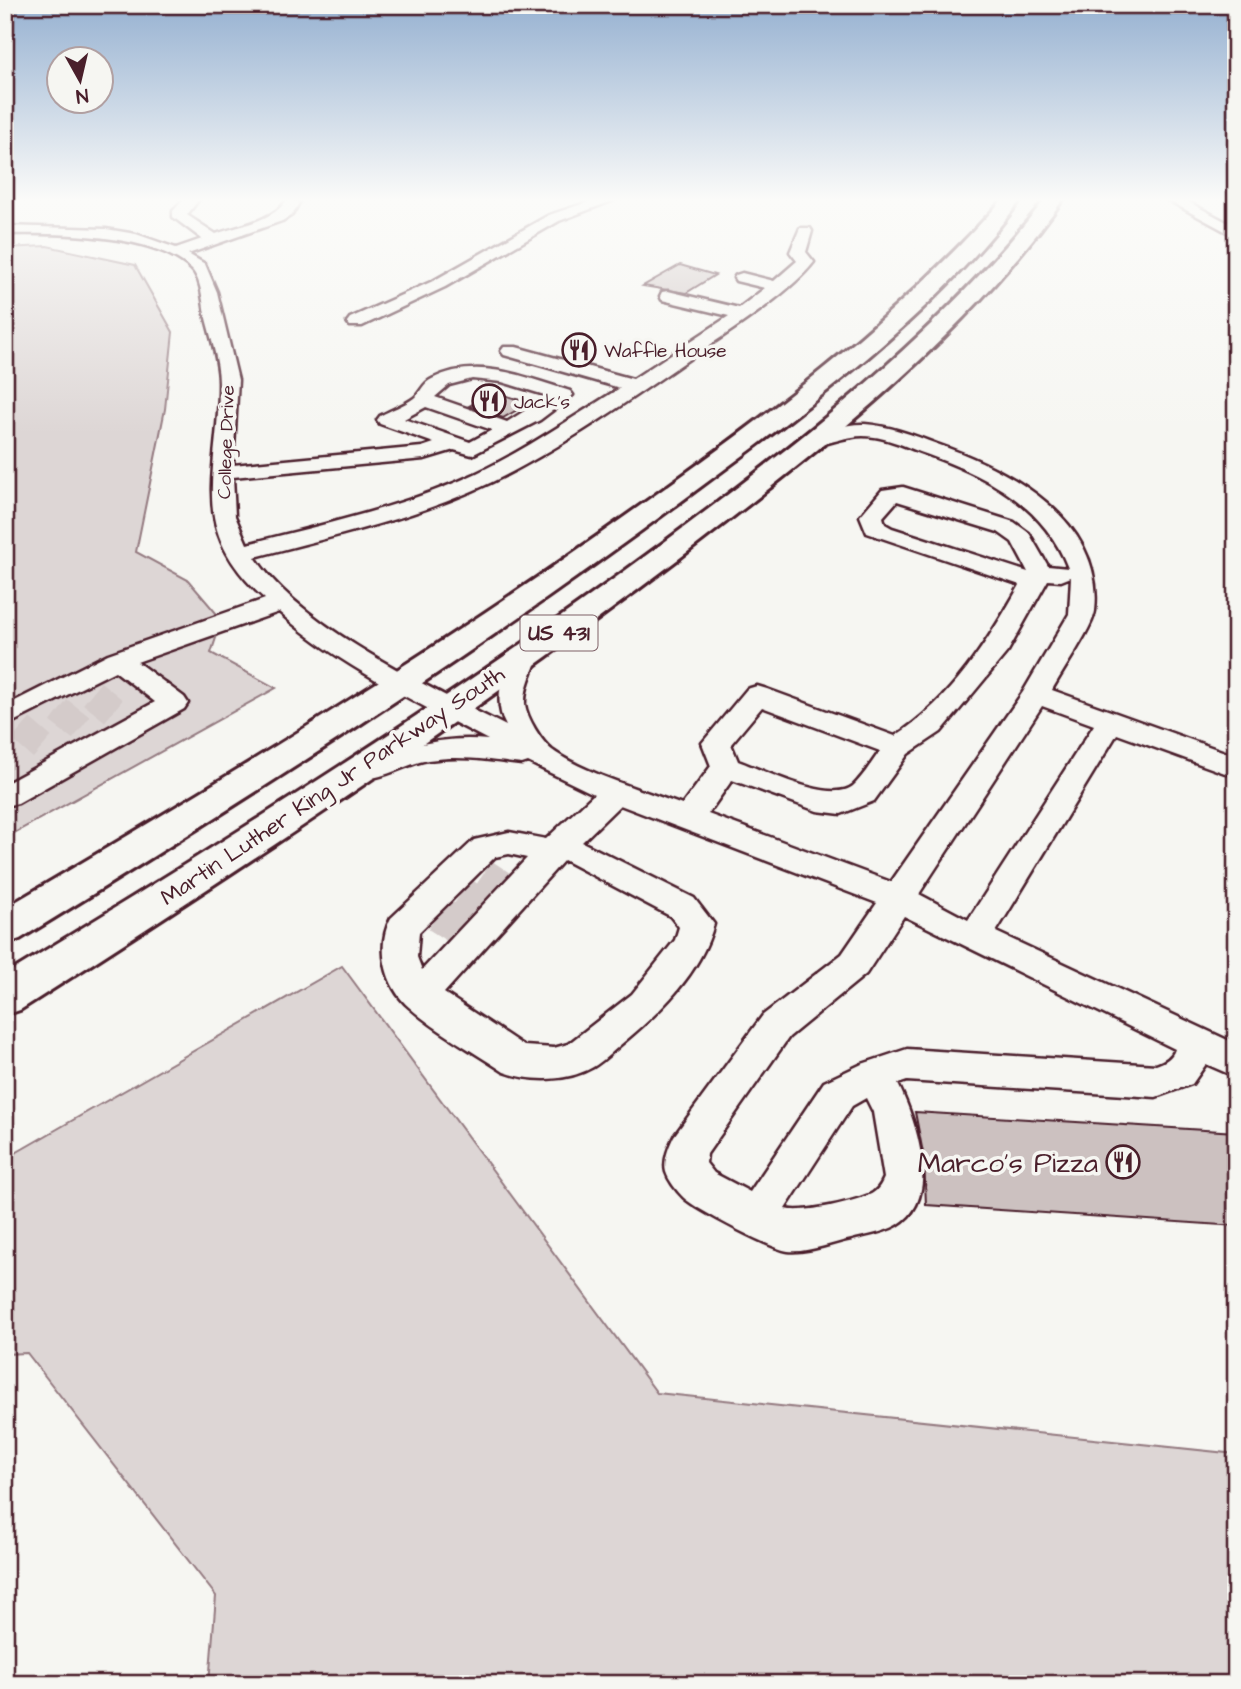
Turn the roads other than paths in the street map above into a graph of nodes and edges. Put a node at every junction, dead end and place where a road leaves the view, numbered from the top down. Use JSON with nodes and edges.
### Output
{"nodes":[{"id":1,"x":203,"y":277,"type":"edge"},
{"id":2,"x":452,"y":277,"type":"edge"},
{"id":3,"x":790,"y":277,"type":"edge"},
{"id":4,"x":940,"y":277,"type":"edge"},
{"id":5,"x":991,"y":277,"type":"edge"},
{"id":6,"x":742,"y":278,"type":"dead end"},
{"id":7,"x":779,"y":287,"type":"junction"},
{"id":8,"x":668,"y":296,"type":"dead end"},
{"id":9,"x":743,"y":314,"type":"junction"},
{"id":10,"x":356,"y":322,"type":"dead end"},
{"id":11,"x":510,"y":351,"type":"dead end"},
{"id":12,"x":635,"y":387,"type":"junction"},
{"id":13,"x":424,"y":400,"type":"junction"},
{"id":14,"x":533,"y":416,"type":"junction"},
{"id":15,"x":569,"y":428,"type":"junction"},
{"id":16,"x":508,"y":429,"type":"junction"},
{"id":17,"x":814,"y":440,"type":"junction"},
{"id":18,"x":455,"y":443,"type":"junction"},
{"id":19,"x":222,"y":472,"type":"junction"},
{"id":20,"x":241,"y":553,"type":"junction"},
{"id":21,"x":1083,"y":576,"type":"junction"},
{"id":22,"x":1037,"y":577,"type":"junction"},
{"id":23,"x":282,"y":601,"type":"junction"},
{"id":24,"x":525,"y":657,"type":"junction"},
{"id":25,"x":117,"y":660,"type":"junction"},
{"id":26,"x":401,"y":683,"type":"junction"},
{"id":27,"x":1036,"y":694,"type":"junction"},
{"id":28,"x":766,"y":699,"type":"junction"},
{"id":29,"x":450,"y":708,"type":"junction"},
{"id":30,"x":11,"y":721,"type":"edge"},
{"id":31,"x":1111,"y":722,"type":"junction"},
{"id":32,"x":898,"y":747,"type":"junction"},
{"id":33,"x":541,"y":756,"type":"junction"},
{"id":34,"x":726,"y":767,"type":"junction"},
{"id":35,"x":1236,"y":767,"type":"edge"},
{"id":36,"x":354,"y":774,"type":"junction"},
{"id":37,"x":769,"y":784,"type":"junction"},
{"id":38,"x":615,"y":792,"type":"junction"},
{"id":39,"x":6,"y":796,"type":"edge"},
{"id":40,"x":688,"y":820,"type":"junction"},
{"id":41,"x":557,"y":848,"type":"junction"},
{"id":42,"x":898,"y":898,"type":"junction"},
{"id":43,"x":470,"y":901,"type":"junction"},
{"id":44,"x":5,"y":928,"type":"edge"},
{"id":45,"x":975,"y":937,"type":"junction"},
{"id":46,"x":420,"y":996,"type":"junction"},
{"id":47,"x":5,"y":998,"type":"edge"},
{"id":48,"x":1196,"y":1042,"type":"junction"},
{"id":49,"x":1236,"y":1061,"type":"edge"},
{"id":50,"x":875,"y":1076,"type":"junction"},
{"id":51,"x":757,"y":1217,"type":"junction"}],
"edges":[{"from":1,"to":19,"type":"street","name":"College Drive"},
{"from":2,"to":10,"type":"street"},
{"from":3,"to":7,"type":"street"},
{"from":4,"to":26,"type":"highway","name":"Martin Luther King Jr Parkway South","number":"US 431"},
{"from":5,"to":17,"type":"highway","name":"Martin Luther King Jr Parkway South","number":"US 431"},
{"from":6,"to":7,"type":"street"},
{"from":7,"to":9,"type":"street"},
{"from":8,"to":9,"type":"street"},
{"from":9,"to":12,"type":"street"},
{"from":11,"to":12,"type":"street"},
{"from":12,"to":15,"type":"street"},
{"from":13,"to":14,"type":"street"},
{"from":13,"to":16,"type":"street"},
{"from":13,"to":18,"type":"street"},
{"from":14,"to":15,"type":"street"},
{"from":14,"to":16,"type":"street"},
{"from":15,"to":20,"type":"street"},
{"from":16,"to":18,"type":"street"},
{"from":17,"to":21,"type":"street"},
{"from":17,"to":24,"type":"highway","name":"Martin Luther King Jr Parkway South","number":"US 431"},
{"from":18,"to":19,"type":"street"},
{"from":19,"to":20,"type":"street","name":"College Drive"},
{"from":20,"to":23,"type":"street","name":"College Drive"},
{"from":21,"to":22,"type":"street"},
{"from":21,"to":27,"type":"street"},
{"from":22,"to":22,"type":"street"},
{"from":22,"to":32,"type":"street"},
{"from":23,"to":25,"type":"street"},
{"from":23,"to":26,"type":"street","name":"College Drive"},
{"from":24,"to":29,"type":"highway","name":"Martin Luther King Jr Parkway South","number":"US 431"},
{"from":24,"to":33,"type":"street"},
{"from":25,"to":30,"type":"street"},
{"from":25,"to":39,"type":"street"},
{"from":26,"to":29,"type":"street","name":"College Drive"},
{"from":26,"to":44,"type":"highway","name":"Martin Luther King Jr Parkway South","number":"US 431"},
{"from":27,"to":31,"type":"street"},
{"from":27,"to":42,"type":"street"},
{"from":28,"to":32,"type":"street"},
{"from":28,"to":34,"type":"street"},
{"from":28,"to":37,"type":"street"},
{"from":29,"to":33,"type":"street","name":"College Drive"},
{"from":29,"to":36,"type":"highway","name":"Martin Luther King Jr Parkway South","number":"US 431"},
{"from":31,"to":35,"type":"street"},
{"from":31,"to":45,"type":"street"},
{"from":32,"to":37,"type":"street"},
{"from":33,"to":36,"type":"street"},
{"from":33,"to":38,"type":"street","name":"College Drive"},
{"from":34,"to":37,"type":"street"},
{"from":34,"to":40,"type":"street"},
{"from":36,"to":47,"type":"highway","name":"Martin Luther King Jr Parkway South","number":"US 431"},
{"from":38,"to":40,"type":"street","name":"College Drive"},
{"from":38,"to":41,"type":"street"},
{"from":40,"to":42,"type":"street","name":"College Drive"},
{"from":41,"to":43,"type":"street"},
{"from":41,"to":43,"type":"street"},
{"from":41,"to":46,"type":"street"},
{"from":42,"to":45,"type":"street","name":"College Drive"},
{"from":42,"to":51,"type":"street"},
{"from":43,"to":46,"type":"street"},
{"from":43,"to":46,"type":"street"},
{"from":45,"to":48,"type":"street","name":"College Drive"},
{"from":48,"to":49,"type":"street","name":"College Drive"},
{"from":48,"to":50,"type":"street"},
{"from":50,"to":51,"type":"street"},
{"from":50,"to":51,"type":"street"}]}
